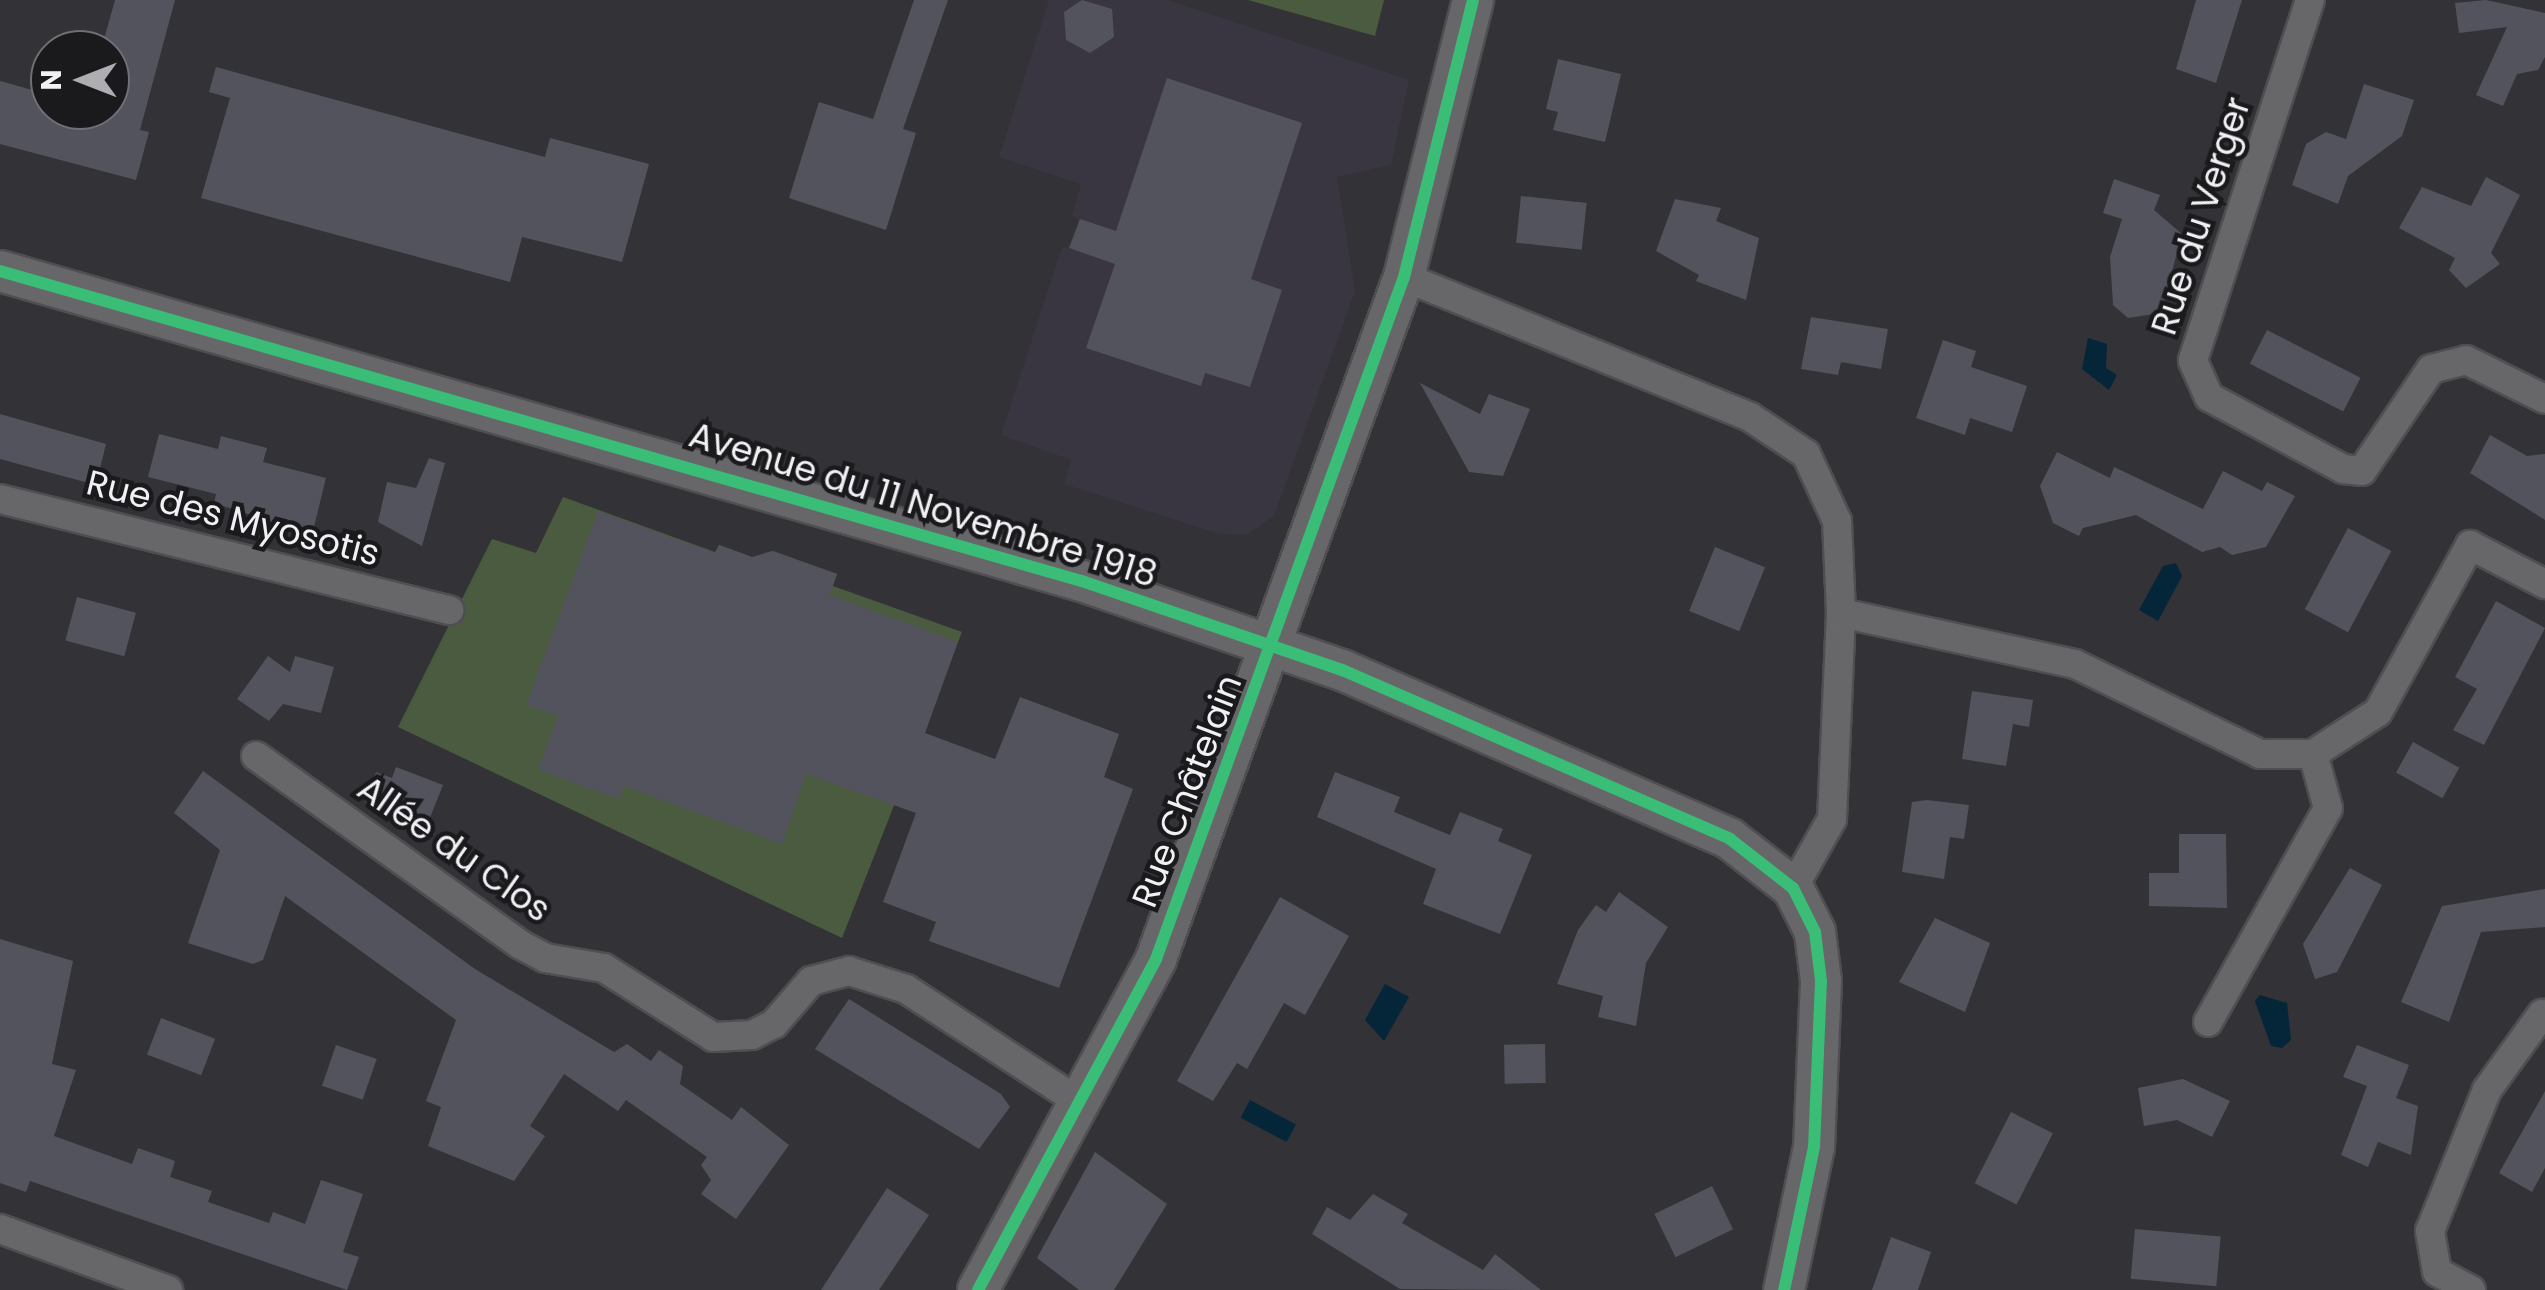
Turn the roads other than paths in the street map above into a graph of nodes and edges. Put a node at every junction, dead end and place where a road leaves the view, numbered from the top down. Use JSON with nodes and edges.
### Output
{"nodes":[{"id":1,"x":1473,"y":0,"type":"edge"},
{"id":2,"x":2310,"y":0,"type":"edge"},
{"id":3,"x":0,"y":271,"type":"edge"},
{"id":4,"x":1404,"y":278,"type":"junction"},
{"id":5,"x":2545,"y":399,"type":"edge"},
{"id":6,"x":0,"y":499,"type":"edge"},
{"id":7,"x":2545,"y":584,"type":"edge"},
{"id":8,"x":449,"y":610,"type":"dead end"},
{"id":9,"x":1841,"y":613,"type":"junction"},
{"id":10,"x":1274,"y":646,"type":"junction"},
{"id":11,"x":2314,"y":754,"type":"junction"},
{"id":12,"x":256,"y":756,"type":"dead end"},
{"id":13,"x":1793,"y":888,"type":"junction"},
{"id":14,"x":2542,"y":1014,"type":"dead end"},
{"id":15,"x":2208,"y":1022,"type":"dead end"},
{"id":16,"x":1081,"y":1102,"type":"junction"},
{"id":17,"x":0,"y":1229,"type":"edge"},
{"id":18,"x":168,"y":1290,"type":"edge"},
{"id":19,"x":978,"y":1290,"type":"edge"},
{"id":20,"x":1784,"y":1290,"type":"edge"},
{"id":21,"x":2471,"y":1290,"type":"edge"}],
"edges":[{"from":1,"to":4,"type":"street","name":"Rue Châtelain"},
{"from":2,"to":5,"type":"street","name":"Rue du Verger"},
{"from":3,"to":10,"type":"street","name":"Avenue du 11 Novembre 1918"},
{"from":4,"to":9,"type":"street"},
{"from":4,"to":10,"type":"street","name":"Rue Châtelain"},
{"from":6,"to":8,"type":"street","name":"Rue des Myosotis"},
{"from":7,"to":11,"type":"street"},
{"from":9,"to":11,"type":"street"},
{"from":9,"to":13,"type":"street"},
{"from":10,"to":13,"type":"street","name":"Avenue du 11 Novembre 1918"},
{"from":10,"to":16,"type":"street","name":"Rue Châtelain"},
{"from":11,"to":15,"type":"street"},
{"from":12,"to":16,"type":"street","name":"Allée du Clos"},
{"from":13,"to":20,"type":"street"},
{"from":14,"to":21,"type":"street"},
{"from":16,"to":19,"type":"street","name":"Rue Châtelain"},
{"from":17,"to":18,"type":"street"}]}
